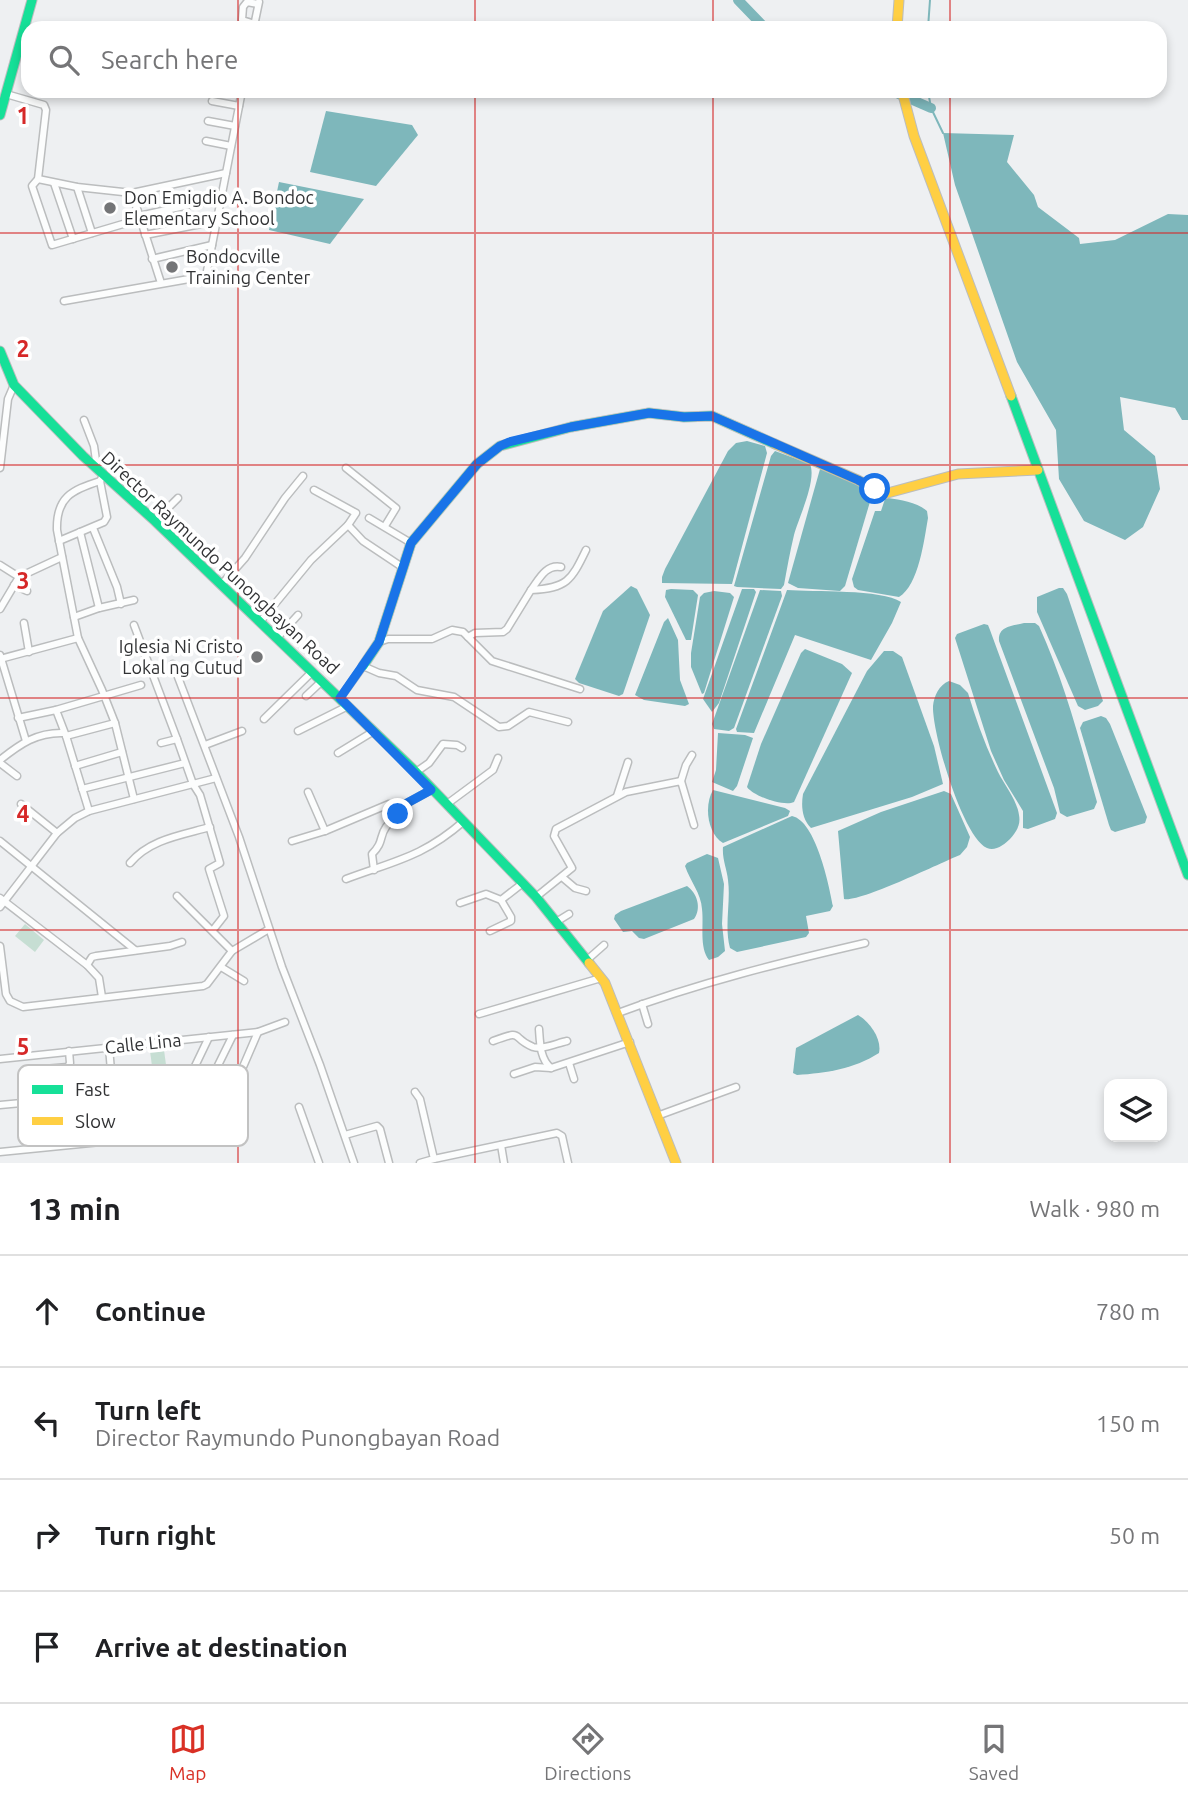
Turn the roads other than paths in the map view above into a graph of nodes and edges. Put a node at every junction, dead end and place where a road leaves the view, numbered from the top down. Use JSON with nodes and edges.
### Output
{"nodes":[{"id":1,"x":32,"y":0,"type":"edge"},
{"id":2,"x":899,"y":0,"type":"edge"},
{"id":3,"x":259,"y":2,"type":"edge"},
{"id":4,"x":26,"y":21,"type":"edge"},
{"id":5,"x":244,"y":21,"type":"edge"},
{"id":6,"x":255,"y":21,"type":"edge"},
{"id":7,"x":898,"y":21,"type":"edge"},
{"id":8,"x":21,"y":40,"type":"edge"},
{"id":9,"x":6,"y":94,"type":"junction"},
{"id":10,"x":21,"y":98,"type":"edge"},
{"id":11,"x":22,"y":98,"type":"edge"},
{"id":12,"x":241,"y":98,"type":"edge"},
{"id":13,"x":903,"y":98,"type":"edge"},
{"id":14,"x":212,"y":101,"type":"dead end"},
{"id":15,"x":239,"y":106,"type":"junction"},
{"id":16,"x":0,"y":115,"type":"edge"},
{"id":17,"x":208,"y":121,"type":"dead end"},
{"id":18,"x":235,"y":126,"type":"junction"},
{"id":19,"x":206,"y":141,"type":"dead end"},
{"id":20,"x":231,"y":146,"type":"junction"},
{"id":21,"x":226,"y":173,"type":"junction"},
{"id":22,"x":38,"y":180,"type":"junction"},
{"id":23,"x":54,"y":183,"type":"junction"},
{"id":24,"x":77,"y":187,"type":"junction"},
{"id":25,"x":132,"y":193,"type":"junction"},
{"id":26,"x":221,"y":198,"type":"junction"},
{"id":27,"x":139,"y":218,"type":"junction"},
{"id":28,"x":216,"y":221,"type":"junction"},
{"id":29,"x":92,"y":233,"type":"junction"},
{"id":30,"x":145,"y":235,"type":"junction"},
{"id":31,"x":73,"y":239,"type":"junction"},
{"id":32,"x":212,"y":245,"type":"junction"},
{"id":33,"x":152,"y":259,"type":"junction"},
{"id":34,"x":161,"y":283,"type":"junction"},
{"id":35,"x":64,"y":301,"type":"dead end"},
{"id":36,"x":0,"y":351,"type":"edge"},
{"id":37,"x":14,"y":385,"type":"junction"},
{"id":38,"x":85,"y":420,"type":"dead end"},
{"id":39,"x":0,"y":468,"type":"edge"},
{"id":40,"x":346,"y":468,"type":"dead end"},
{"id":41,"x":1038,"y":470,"type":"junction"},
{"id":42,"x":101,"y":474,"type":"junction"},
{"id":43,"x":303,"y":476,"type":"dead end"},
{"id":44,"x":314,"y":489,"type":"dead end"},
{"id":45,"x":178,"y":498,"type":"dead end"},
{"id":46,"x":369,"y":518,"type":"dead end"},
{"id":47,"x":155,"y":521,"type":"junction"},
{"id":48,"x":348,"y":525,"type":"junction"},
{"id":49,"x":385,"y":526,"type":"junction"},
{"id":50,"x":93,"y":528,"type":"junction"},
{"id":51,"x":80,"y":533,"type":"junction"},
{"id":52,"x":59,"y":541,"type":"junction"},
{"id":53,"x":411,"y":543,"type":"junction"},
{"id":54,"x":586,"y":550,"type":"dead end"},
{"id":55,"x":62,"y":557,"type":"junction"},
{"id":56,"x":0,"y":565,"type":"edge"},
{"id":57,"x":561,"y":566,"type":"dead end"},
{"id":58,"x":402,"y":567,"type":"junction"},
{"id":59,"x":19,"y":577,"type":"junction"},
{"id":60,"x":14,"y":585,"type":"junction"},
{"id":61,"x":220,"y":585,"type":"junction"},
{"id":62,"x":531,"y":590,"type":"junction"},
{"id":63,"x":27,"y":591,"type":"dead end"},
{"id":64,"x":134,"y":600,"type":"dead end"},
{"id":65,"x":121,"y":604,"type":"junction"},
{"id":66,"x":99,"y":608,"type":"junction"},
{"id":67,"x":0,"y":609,"type":"edge"},
{"id":68,"x":298,"y":615,"type":"dead end"},
{"id":69,"x":74,"y":617,"type":"junction"},
{"id":70,"x":260,"y":622,"type":"junction"},
{"id":71,"x":24,"y":623,"type":"dead end"},
{"id":72,"x":134,"y":625,"type":"dead end"},
{"id":73,"x":468,"y":637,"type":"junction"},
{"id":74,"x":78,"y":638,"type":"junction"},
{"id":75,"x":277,"y":638,"type":"junction"},
{"id":76,"x":379,"y":642,"type":"junction"},
{"id":77,"x":29,"y":652,"type":"junction"},
{"id":78,"x":1,"y":657,"type":"edge"},
{"id":79,"x":173,"y":664,"type":"dead end"},
{"id":80,"x":363,"y":666,"type":"junction"},
{"id":81,"x":312,"y":672,"type":"junction"},
{"id":82,"x":322,"y":681,"type":"junction"},
{"id":83,"x":141,"y":685,"type":"dead end"},
{"id":84,"x":580,"y":689,"type":"dead end"},
{"id":85,"x":306,"y":696,"type":"dead end"},
{"id":86,"x":105,"y":698,"type":"junction"},
{"id":87,"x":340,"y":698,"type":"junction"},
{"id":88,"x":348,"y":706,"type":"junction"},
{"id":89,"x":56,"y":710,"type":"junction"},
{"id":90,"x":18,"y":718,"type":"junction"},
{"id":91,"x":264,"y":719,"type":"dead end"},
{"id":92,"x":568,"y":722,"type":"dead end"},
{"id":93,"x":115,"y":723,"type":"junction"},
{"id":94,"x":242,"y":731,"type":"dead end"},
{"id":95,"x":299,"y":731,"type":"dead end"},
{"id":96,"x":373,"y":731,"type":"junction"},
{"id":97,"x":65,"y":735,"type":"junction"},
{"id":98,"x":177,"y":739,"type":"junction"},
{"id":99,"x":26,"y":741,"type":"junction"},
{"id":100,"x":161,"y":743,"type":"dead end"},
{"id":101,"x":205,"y":745,"type":"junction"},
{"id":102,"x":462,"y":748,"type":"dead end"},
{"id":103,"x":122,"y":752,"type":"junction"},
{"id":104,"x":338,"y":753,"type":"dead end"},
{"id":105,"x":692,"y":755,"type":"dead end"},
{"id":106,"x":498,"y":758,"type":"dead end"},
{"id":107,"x":0,"y":762,"type":"edge"},
{"id":108,"x":628,"y":762,"type":"dead end"},
{"id":109,"x":185,"y":763,"type":"junction"},
{"id":110,"x":75,"y":766,"type":"junction"},
{"id":111,"x":415,"y":772,"type":"junction"},
{"id":112,"x":17,"y":776,"type":"dead end"},
{"id":113,"x":130,"y":777,"type":"junction"},
{"id":114,"x":216,"y":778,"type":"junction"},
{"id":115,"x":681,"y":780,"type":"junction"},
{"id":116,"x":193,"y":784,"type":"junction"},
{"id":117,"x":82,"y":789,"type":"junction"},
{"id":118,"x":431,"y":790,"type":"junction"},
{"id":119,"x":308,"y":792,"type":"dead end"},
{"id":120,"x":617,"y":796,"type":"junction"},
{"id":121,"x":134,"y":799,"type":"junction"},
{"id":122,"x":21,"y":804,"type":"dead end"},
{"id":123,"x":447,"y":804,"type":"junction"},
{"id":124,"x":398,"y":808,"type":"junction"},
{"id":125,"x":89,"y":811,"type":"junction"},
{"id":126,"x":464,"y":821,"type":"junction"},
{"id":127,"x":694,"y":825,"type":"dead end"},
{"id":128,"x":210,"y":827,"type":"junction"},
{"id":129,"x":325,"y":831,"type":"junction"},
{"id":130,"x":57,"y":833,"type":"junction"},
{"id":131,"x":0,"y":841,"type":"edge"},
{"id":132,"x":292,"y":841,"type":"dead end"},
{"id":133,"x":130,"y":863,"type":"dead end"},
{"id":134,"x":32,"y":866,"type":"junction"},
{"id":135,"x":374,"y":870,"type":"junction"},
{"id":136,"x":1188,"y":875,"type":"edge"},
{"id":137,"x":562,"y":877,"type":"junction"},
{"id":138,"x":345,"y":879,"type":"dead end"},
{"id":139,"x":523,"y":883,"type":"junction"},
{"id":140,"x":586,"y":891,"type":"dead end"},
{"id":141,"x":177,"y":896,"type":"dead end"},
{"id":142,"x":536,"y":897,"type":"junction"},
{"id":143,"x":501,"y":900,"type":"junction"},
{"id":144,"x":1,"y":902,"type":"edge"},
{"id":145,"x":460,"y":903,"type":"dead end"},
{"id":146,"x":569,"y":914,"type":"dead end"},
{"id":147,"x":556,"y":922,"type":"junction"},
{"id":148,"x":269,"y":929,"type":"junction"},
{"id":149,"x":213,"y":930,"type":"junction"},
{"id":150,"x":490,"y":930,"type":"dead end"},
{"id":151,"x":182,"y":942,"type":"dead end"},
{"id":152,"x":865,"y":943,"type":"dead end"},
{"id":153,"x":604,"y":945,"type":"dead end"},
{"id":154,"x":0,"y":946,"type":"edge"},
{"id":155,"x":135,"y":950,"type":"junction"},
{"id":156,"x":232,"y":951,"type":"junction"},
{"id":157,"x":587,"y":960,"type":"junction"},
{"id":158,"x":87,"y":965,"type":"junction"},
{"id":159,"x":221,"y":967,"type":"junction"},
{"id":160,"x":601,"y":978,"type":"junction"},
{"id":161,"x":244,"y":981,"type":"dead end"},
{"id":162,"x":102,"y":997,"type":"junction"},
{"id":163,"x":642,"y":1004,"type":"junction"},
{"id":164,"x":618,"y":1013,"type":"junction"},
{"id":165,"x":479,"y":1014,"type":"dead end"},
{"id":166,"x":285,"y":1022,"type":"dead end"},
{"id":167,"x":648,"y":1024,"type":"dead end"},
{"id":168,"x":539,"y":1029,"type":"dead end"},
{"id":169,"x":258,"y":1032,"type":"junction"},
{"id":170,"x":233,"y":1035,"type":"junction"},
{"id":171,"x":209,"y":1037,"type":"junction"},
{"id":172,"x":493,"y":1041,"type":"dead end"},
{"id":173,"x":567,"y":1041,"type":"dead end"},
{"id":174,"x":630,"y":1042,"type":"junction"},
{"id":175,"x":109,"y":1047,"type":"junction"},
{"id":176,"x":540,"y":1048,"type":"junction"},
{"id":177,"x":69,"y":1051,"type":"junction"},
{"id":178,"x":0,"y":1059,"type":"edge"},
{"id":179,"x":569,"y":1063,"type":"junction"},
{"id":180,"x":69,"y":1065,"type":"edge"},
{"id":181,"x":110,"y":1065,"type":"edge"},
{"id":182,"x":195,"y":1065,"type":"edge"},
{"id":183,"x":218,"y":1065,"type":"edge"},
{"id":184,"x":243,"y":1065,"type":"edge"},
{"id":185,"x":551,"y":1068,"type":"junction"},
{"id":186,"x":514,"y":1074,"type":"dead end"},
{"id":187,"x":574,"y":1079,"type":"dead end"},
{"id":188,"x":736,"y":1087,"type":"dead end"},
{"id":189,"x":415,"y":1092,"type":"dead end"},
{"id":190,"x":18,"y":1103,"type":"edge"},
{"id":191,"x":0,"y":1105,"type":"edge"},
{"id":192,"x":299,"y":1107,"type":"dead end"},
{"id":193,"x":657,"y":1116,"type":"junction"},
{"id":194,"x":345,"y":1135,"type":"junction"},
{"id":195,"x":501,"y":1145,"type":"junction"},
{"id":196,"x":70,"y":1146,"type":"edge"},
{"id":197,"x":0,"y":1152,"type":"edge"},
{"id":198,"x":454,"y":1154,"type":"junction"},
{"id":199,"x":434,"y":1159,"type":"junction"},
{"id":200,"x":320,"y":1163,"type":"edge"},
{"id":201,"x":354,"y":1163,"type":"edge"},
{"id":202,"x":389,"y":1163,"type":"edge"},
{"id":203,"x":420,"y":1163,"type":"edge"},
{"id":204,"x":457,"y":1163,"type":"edge"},
{"id":205,"x":504,"y":1163,"type":"edge"},
{"id":206,"x":568,"y":1163,"type":"edge"},
{"id":207,"x":676,"y":1163,"type":"edge"}],
"edges":[{"from":1,"to":4,"type":"street"},
{"from":2,"to":7,"type":"street"},
{"from":3,"to":5,"type":"street"},
{"from":3,"to":6,"type":"street"},
{"from":8,"to":9,"type":"street"},
{"from":9,"to":10,"type":"street"},
{"from":9,"to":16,"type":"street"},
{"from":11,"to":22,"type":"street"},
{"from":12,"to":15,"type":"street"},
{"from":13,"to":41,"type":"street"},
{"from":14,"to":15,"type":"street"},
{"from":15,"to":18,"type":"street"},
{"from":17,"to":18,"type":"street"},
{"from":18,"to":20,"type":"street"},
{"from":19,"to":20,"type":"street"},
{"from":20,"to":21,"type":"street"},
{"from":21,"to":25,"type":"street"},
{"from":21,"to":26,"type":"street"},
{"from":22,"to":23,"type":"street"},
{"from":22,"to":31,"type":"street"},
{"from":23,"to":24,"type":"street"},
{"from":23,"to":31,"type":"street"},
{"from":24,"to":25,"type":"street"},
{"from":24,"to":29,"type":"street"},
{"from":25,"to":27,"type":"street"},
{"from":26,"to":27,"type":"street"},
{"from":26,"to":28,"type":"street"},
{"from":27,"to":29,"type":"street"},
{"from":27,"to":30,"type":"street"},
{"from":28,"to":30,"type":"street"},
{"from":28,"to":32,"type":"street"},
{"from":29,"to":31,"type":"street"},
{"from":30,"to":33,"type":"street"},
{"from":32,"to":33,"type":"street"},
{"from":32,"to":34,"type":"street"},
{"from":33,"to":34,"type":"street"},
{"from":34,"to":35,"type":"street"},
{"from":36,"to":37,"type":"street","name":"Director Raymundo Punongbayan Road"},
{"from":37,"to":39,"type":"street"},
{"from":37,"to":42,"type":"street","name":"Director Raymundo Punongbayan Road"},
{"from":38,"to":42,"type":"street"},
{"from":40,"to":49,"type":"street"},
{"from":41,"to":53,"type":"street"},
{"from":41,"to":136,"type":"street"},
{"from":42,"to":47,"type":"street","name":"Director Raymundo Punongbayan Road"},
{"from":42,"to":50,"type":"street"},
{"from":42,"to":52,"type":"street"},
{"from":43,"to":61,"type":"street"},
{"from":44,"to":48,"type":"street"},
{"from":45,"to":47,"type":"street"},
{"from":46,"to":49,"type":"street"},
{"from":47,"to":61,"type":"street","name":"Director Raymundo Punongbayan Road"},
{"from":48,"to":58,"type":"street"},
{"from":48,"to":70,"type":"street"},
{"from":49,"to":53,"type":"street"},
{"from":50,"to":51,"type":"street"},
{"from":50,"to":65,"type":"street"},
{"from":51,"to":52,"type":"street"},
{"from":51,"to":66,"type":"street"},
{"from":52,"to":55,"type":"street"},
{"from":53,"to":58,"type":"street"},
{"from":54,"to":62,"type":"street"},
{"from":55,"to":59,"type":"street"},
{"from":55,"to":69,"type":"street"},
{"from":56,"to":59,"type":"street"},
{"from":57,"to":62,"type":"street"},
{"from":58,"to":76,"type":"street"},
{"from":59,"to":60,"type":"street"},
{"from":60,"to":63,"type":"street"},
{"from":60,"to":67,"type":"street"},
{"from":61,"to":70,"type":"street","name":"Director Raymundo Punongbayan Road"},
{"from":62,"to":73,"type":"street"},
{"from":64,"to":65,"type":"street"},
{"from":65,"to":66,"type":"street"},
{"from":66,"to":69,"type":"street"},
{"from":68,"to":75,"type":"street"},
{"from":69,"to":74,"type":"street"},
{"from":70,"to":75,"type":"street","name":"Director Raymundo Punongbayan Road"},
{"from":71,"to":77,"type":"street"},
{"from":72,"to":98,"type":"street"},
{"from":73,"to":76,"type":"street"},
{"from":73,"to":84,"type":"street"},
{"from":74,"to":77,"type":"street"},
{"from":74,"to":86,"type":"street"},
{"from":75,"to":81,"type":"street","name":"Director Raymundo Punongbayan Road"},
{"from":76,"to":80,"type":"street"},
{"from":77,"to":78,"type":"street"},
{"from":78,"to":90,"type":"street"},
{"from":79,"to":101,"type":"street"},
{"from":80,"to":87,"type":"street"},
{"from":80,"to":92,"type":"street"},
{"from":81,"to":82,"type":"street","name":"Director Raymundo Punongbayan Road"},
{"from":81,"to":91,"type":"street"},
{"from":82,"to":85,"type":"street"},
{"from":82,"to":87,"type":"street","name":"Director Raymundo Punongbayan Road"},
{"from":83,"to":86,"type":"street"},
{"from":86,"to":89,"type":"street"},
{"from":86,"to":93,"type":"street"},
{"from":87,"to":88,"type":"street","name":"Director Raymundo Punongbayan Road"},
{"from":88,"to":95,"type":"street"},
{"from":88,"to":96,"type":"street","name":"Director Raymundo Punongbayan Road"},
{"from":89,"to":90,"type":"street"},
{"from":89,"to":97,"type":"street"},
{"from":90,"to":99,"type":"street"},
{"from":93,"to":97,"type":"street"},
{"from":93,"to":103,"type":"street"},
{"from":94,"to":101,"type":"street"},
{"from":96,"to":104,"type":"street"},
{"from":96,"to":111,"type":"street","name":"Director Raymundo Punongbayan Road"},
{"from":97,"to":99,"type":"street"},
{"from":97,"to":110,"type":"street"},
{"from":98,"to":100,"type":"street"},
{"from":98,"to":109,"type":"street"},
{"from":99,"to":107,"type":"street"},
{"from":101,"to":114,"type":"street"},
{"from":102,"to":111,"type":"street"},
{"from":103,"to":110,"type":"street"},
{"from":103,"to":113,"type":"street"},
{"from":105,"to":115,"type":"street"},
{"from":106,"to":123,"type":"street"},
{"from":107,"to":112,"type":"street"},
{"from":108,"to":120,"type":"street"},
{"from":109,"to":113,"type":"street"},
{"from":109,"to":116,"type":"street"},
{"from":110,"to":117,"type":"street"},
{"from":111,"to":118,"type":"street","name":"Director Raymundo Punongbayan Road"},
{"from":113,"to":117,"type":"street"},
{"from":113,"to":121,"type":"street"},
{"from":114,"to":116,"type":"street"},
{"from":114,"to":148,"type":"street"},
{"from":115,"to":120,"type":"street"},
{"from":115,"to":127,"type":"street"},
{"from":116,"to":121,"type":"street"},
{"from":116,"to":128,"type":"street"},
{"from":117,"to":125,"type":"street"},
{"from":118,"to":123,"type":"street","name":"Director Raymundo Punongbayan Road"},
{"from":118,"to":124,"type":"street"},
{"from":119,"to":129,"type":"street"},
{"from":120,"to":137,"type":"street"},
{"from":121,"to":125,"type":"street"},
{"from":122,"to":130,"type":"street"},
{"from":123,"to":126,"type":"street","name":"Director Raymundo Punongbayan Road"},
{"from":124,"to":129,"type":"street"},
{"from":124,"to":135,"type":"street"},
{"from":125,"to":130,"type":"street"},
{"from":126,"to":135,"type":"street"},
{"from":126,"to":139,"type":"street","name":"Director Raymundo Punongbayan Road"},
{"from":128,"to":133,"type":"street"},
{"from":128,"to":149,"type":"street"},
{"from":129,"to":132,"type":"street"},
{"from":130,"to":134,"type":"street"},
{"from":131,"to":134,"type":"street"},
{"from":134,"to":144,"type":"street"},
{"from":134,"to":155,"type":"street"},
{"from":135,"to":138,"type":"street"},
{"from":137,"to":140,"type":"street"},
{"from":137,"to":142,"type":"street"},
{"from":139,"to":142,"type":"street","name":"Director Raymundo Punongbayan Road"},
{"from":139,"to":143,"type":"street"},
{"from":141,"to":149,"type":"street"},
{"from":142,"to":147,"type":"street","name":"Director Raymundo Punongbayan Road"},
{"from":143,"to":145,"type":"street"},
{"from":143,"to":150,"type":"street"},
{"from":144,"to":158,"type":"street"},
{"from":146,"to":147,"type":"street"},
{"from":147,"to":157,"type":"street","name":"Director Raymundo Punongbayan Road"},
{"from":148,"to":156,"type":"street"},
{"from":148,"to":194,"type":"street"},
{"from":149,"to":156,"type":"street"},
{"from":151,"to":155,"type":"street"},
{"from":152,"to":163,"type":"street"},
{"from":153,"to":157,"type":"street"},
{"from":154,"to":162,"type":"street"},
{"from":155,"to":158,"type":"street"},
{"from":156,"to":159,"type":"street"},
{"from":157,"to":160,"type":"street","name":"Director Raymundo Punongbayan Road"},
{"from":158,"to":162,"type":"street"},
{"from":159,"to":161,"type":"street"},
{"from":159,"to":162,"type":"street"},
{"from":160,"to":164,"type":"street","name":"Director Raymundo Punongbayan Road"},
{"from":160,"to":165,"type":"street"},
{"from":163,"to":164,"type":"street"},
{"from":163,"to":167,"type":"street"},
{"from":164,"to":174,"type":"street","name":"Director Raymundo Punongbayan Road"},
{"from":166,"to":169,"type":"street","name":"Calle Lina"},
{"from":168,"to":176,"type":"street"},
{"from":169,"to":170,"type":"street","name":"Calle Lina"},
{"from":169,"to":184,"type":"street"},
{"from":170,"to":171,"type":"street","name":"Calle Lina"},
{"from":170,"to":183,"type":"street"},
{"from":171,"to":175,"type":"street","name":"Calle Lina"},
{"from":171,"to":182,"type":"street"},
{"from":172,"to":176,"type":"street"},
{"from":173,"to":176,"type":"street"},
{"from":174,"to":179,"type":"street"},
{"from":174,"to":193,"type":"street","name":"Director Raymundo Punongbayan Road"},
{"from":175,"to":177,"type":"street","name":"Calle Lina"},
{"from":175,"to":181,"type":"street"},
{"from":176,"to":185,"type":"street"},
{"from":177,"to":178,"type":"street","name":"Calle Lina"},
{"from":177,"to":180,"type":"street"},
{"from":179,"to":185,"type":"street"},
{"from":179,"to":187,"type":"street"},
{"from":185,"to":186,"type":"street"},
{"from":188,"to":193,"type":"street"},
{"from":189,"to":199,"type":"street"},
{"from":190,"to":191,"type":"street"},
{"from":192,"to":200,"type":"street"},
{"from":193,"to":207,"type":"street","name":"Director Raymundo Punongbayan Road"},
{"from":194,"to":201,"type":"street"},
{"from":194,"to":202,"type":"street"},
{"from":195,"to":198,"type":"street"},
{"from":195,"to":205,"type":"street"},
{"from":195,"to":206,"type":"street"},
{"from":196,"to":197,"type":"street"},
{"from":198,"to":199,"type":"street"},
{"from":198,"to":204,"type":"street"},
{"from":199,"to":203,"type":"street"}]}
